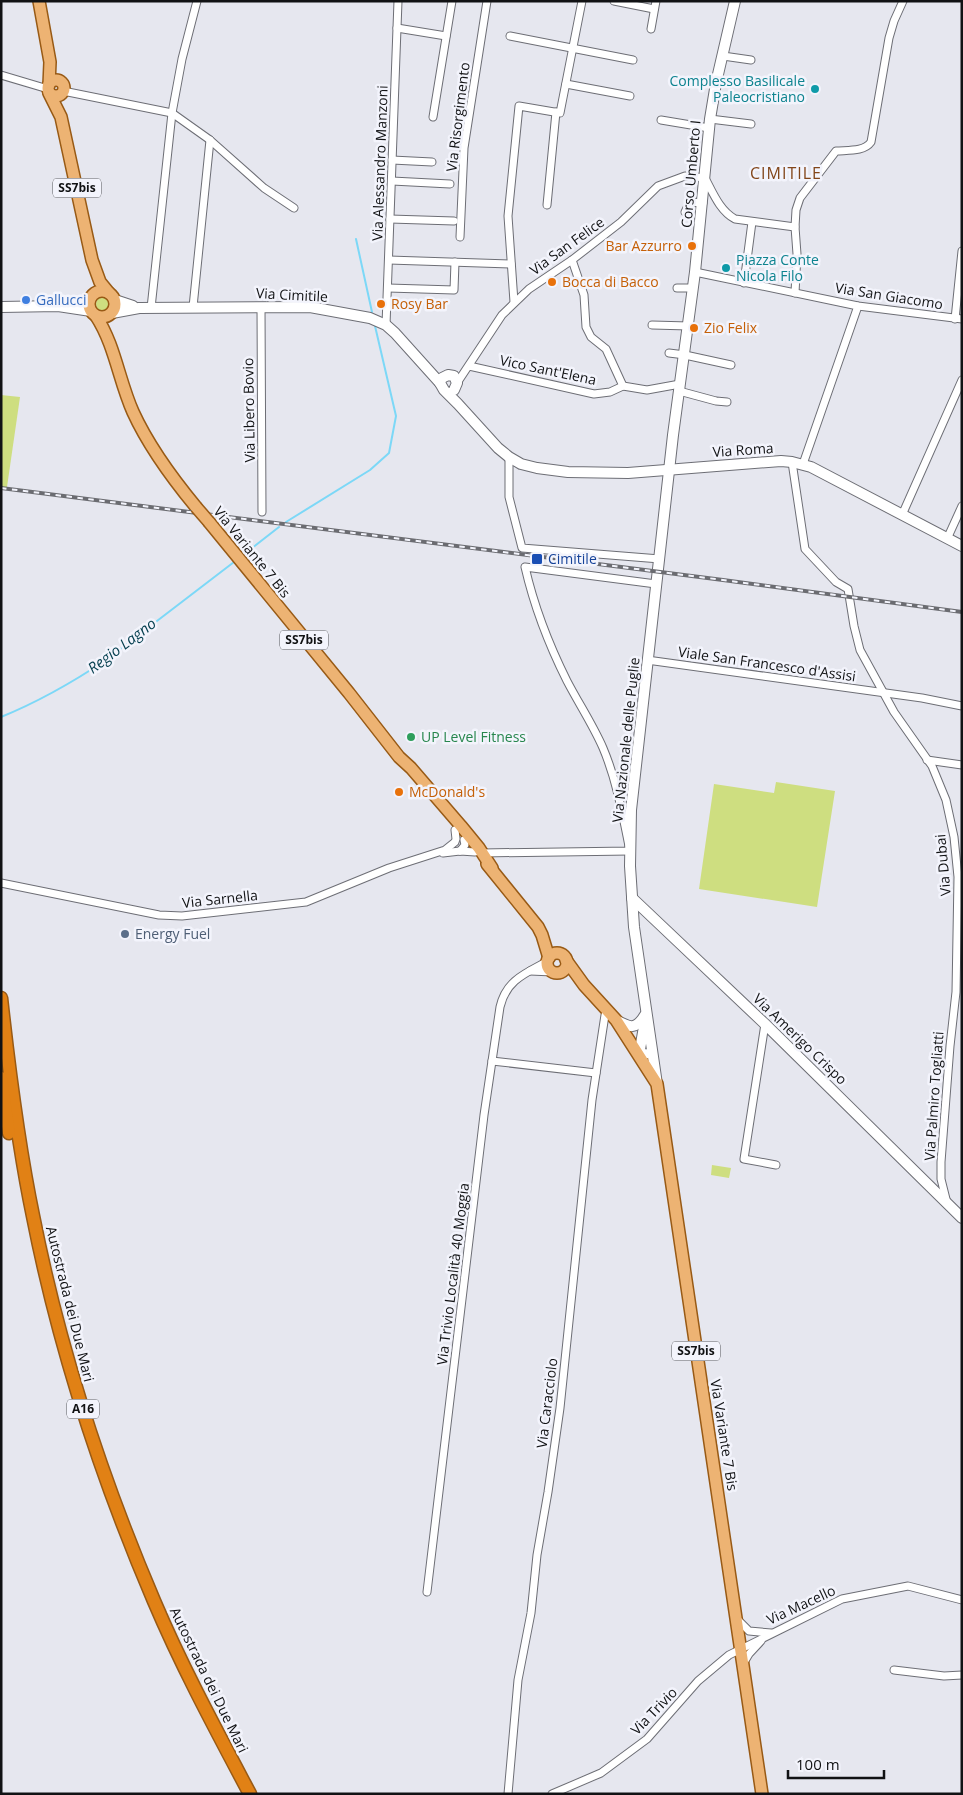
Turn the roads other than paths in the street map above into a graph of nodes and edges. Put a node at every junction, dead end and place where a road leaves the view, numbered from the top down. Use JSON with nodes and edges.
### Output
{"nodes":[{"id":1,"x":38,"y":1,"type":"edge"},
{"id":2,"x":197,"y":1,"type":"edge"},
{"id":3,"x":398,"y":1,"type":"edge"},
{"id":4,"x":452,"y":1,"type":"edge"},
{"id":5,"x":487,"y":1,"type":"edge"},
{"id":6,"x":582,"y":1,"type":"edge"},
{"id":7,"x":614,"y":1,"type":"edge"},
{"id":8,"x":656,"y":1,"type":"edge"},
{"id":9,"x":735,"y":1,"type":"edge"},
{"id":10,"x":903,"y":1,"type":"edge"},
{"id":11,"x":654,"y":9,"type":"junction"},
{"id":12,"x":397,"y":28,"type":"junction"},
{"id":13,"x":651,"y":29,"type":"dead end"},
{"id":14,"x":446,"y":36,"type":"junction"},
{"id":15,"x":510,"y":36,"type":"dead end"},
{"id":16,"x":573,"y":48,"type":"junction"},
{"id":17,"x":723,"y":56,"type":"junction"},
{"id":18,"x":633,"y":60,"type":"dead end"},
{"id":19,"x":751,"y":60,"type":"dead end"},
{"id":20,"x":50,"y":62,"type":"junction"},
{"id":21,"x":1,"y":76,"type":"edge"},
{"id":22,"x":566,"y":84,"type":"junction"},
{"id":23,"x":48,"y":89,"type":"junction"},
{"id":24,"x":62,"y":89,"type":"junction"},
{"id":25,"x":630,"y":96,"type":"dead end"},
{"id":26,"x":172,"y":113,"type":"junction"},
{"id":27,"x":558,"y":113,"type":"junction"},
{"id":28,"x":61,"y":116,"type":"junction"},
{"id":29,"x":433,"y":117,"type":"dead end"},
{"id":30,"x":661,"y":120,"type":"dead end"},
{"id":31,"x":710,"y":124,"type":"junction"},
{"id":32,"x":751,"y":124,"type":"dead end"},
{"id":33,"x":210,"y":140,"type":"junction"},
{"id":34,"x":392,"y":160,"type":"junction"},
{"id":35,"x":432,"y":162,"type":"dead end"},
{"id":36,"x":705,"y":178,"type":"junction"},
{"id":37,"x":392,"y":181,"type":"junction"},
{"id":38,"x":450,"y":184,"type":"dead end"},
{"id":39,"x":703,"y":203,"type":"junction"},
{"id":40,"x":547,"y":205,"type":"dead end"},
{"id":41,"x":294,"y":208,"type":"dead end"},
{"id":42,"x":685,"y":212,"type":"dead end"},
{"id":43,"x":390,"y":219,"type":"junction"},
{"id":44,"x":454,"y":221,"type":"dead end"},
{"id":45,"x":752,"y":222,"type":"junction"},
{"id":46,"x":795,"y":227,"type":"junction"},
{"id":47,"x":460,"y":237,"type":"dead end"},
{"id":48,"x":962,"y":251,"type":"edge"},
{"id":49,"x":92,"y":260,"type":"junction"},
{"id":50,"x":389,"y":260,"type":"junction"},
{"id":51,"x":572,"y":260,"type":"junction"},
{"id":52,"x":456,"y":262,"type":"junction"},
{"id":53,"x":511,"y":264,"type":"junction"},
{"id":54,"x":696,"y":272,"type":"junction"},
{"id":55,"x":744,"y":283,"type":"junction"},
{"id":56,"x":388,"y":288,"type":"junction"},
{"id":57,"x":677,"y":288,"type":"dead end"},
{"id":58,"x":693,"y":288,"type":"junction"},
{"id":59,"x":795,"y":293,"type":"junction"},
{"id":60,"x":92,"y":296,"type":"junction"},
{"id":61,"x":112,"y":297,"type":"junction"},
{"id":62,"x":514,"y":302,"type":"junction"},
{"id":63,"x":58,"y":306,"type":"junction"},
{"id":64,"x":858,"y":306,"type":"junction"},
{"id":65,"x":1,"y":307,"type":"edge"},
{"id":66,"x":193,"y":307,"type":"junction"},
{"id":67,"x":260,"y":307,"type":"junction"},
{"id":68,"x":138,"y":308,"type":"junction"},
{"id":69,"x":151,"y":308,"type":"junction"},
{"id":70,"x":112,"y":313,"type":"junction"},
{"id":71,"x":93,"y":314,"type":"junction"},
{"id":72,"x":958,"y":319,"type":"edge"},
{"id":73,"x":386,"y":325,"type":"junction"},
{"id":74,"x":652,"y":325,"type":"dead end"},
{"id":75,"x":688,"y":326,"type":"junction"},
{"id":76,"x":112,"y":349,"type":"junction"},
{"id":77,"x":669,"y":353,"type":"dead end"},
{"id":78,"x":685,"y":355,"type":"junction"},
{"id":79,"x":731,"y":365,"type":"dead end"},
{"id":80,"x":468,"y":368,"type":"junction"},
{"id":81,"x":962,"y":380,"type":"edge"},
{"id":82,"x":450,"y":383,"type":"junction"},
{"id":83,"x":623,"y":386,"type":"junction"},
{"id":84,"x":679,"y":388,"type":"junction"},
{"id":85,"x":728,"y":402,"type":"dead end"},
{"id":86,"x":509,"y":458,"type":"junction"},
{"id":87,"x":792,"y":462,"type":"junction"},
{"id":88,"x":803,"y":464,"type":"junction"},
{"id":89,"x":670,"y":470,"type":"junction"},
{"id":90,"x":962,"y":506,"type":"edge"},
{"id":91,"x":262,"y":512,"type":"dead end"},
{"id":92,"x":902,"y":515,"type":"junction"},
{"id":93,"x":947,"y":538,"type":"junction"},
{"id":94,"x":962,"y":546,"type":"edge"},
{"id":95,"x":660,"y":559,"type":"junction"},
{"id":96,"x":656,"y":584,"type":"junction"},
{"id":97,"x":647,"y":660,"type":"junction"},
{"id":98,"x":883,"y":693,"type":"junction"},
{"id":99,"x":962,"y":706,"type":"edge"},
{"id":100,"x":399,"y":757,"type":"junction"},
{"id":101,"x":927,"y":760,"type":"junction"},
{"id":102,"x":962,"y":765,"type":"edge"},
{"id":103,"x":450,"y":816,"type":"junction"},
{"id":104,"x":455,"y":830,"type":"junction"},
{"id":105,"x":462,"y":846,"type":"junction"},
{"id":106,"x":630,"y":852,"type":"junction"},
{"id":107,"x":479,"y":853,"type":"junction"},
{"id":108,"x":435,"y":854,"type":"junction"},
{"id":109,"x":1,"y":883,"type":"edge"},
{"id":110,"x":632,"y":898,"type":"junction"},
{"id":111,"x":542,"y":934,"type":"junction"},
{"id":112,"x":565,"y":958,"type":"junction"},
{"id":113,"x":552,"y":966,"type":"junction"},
{"id":114,"x":529,"y":971,"type":"junction"},
{"id":115,"x":584,"y":985,"type":"junction"},
{"id":116,"x":958,"y":992,"type":"edge"},
{"id":117,"x":1,"y":998,"type":"edge"},
{"id":118,"x":647,"y":1012,"type":"junction"},
{"id":119,"x":605,"y":1015,"type":"dead end"},
{"id":120,"x":616,"y":1020,"type":"junction"},
{"id":121,"x":765,"y":1024,"type":"junction"},
{"id":122,"x":652,"y":1047,"type":"junction"},
{"id":123,"x":639,"y":1055,"type":"junction"},
{"id":124,"x":492,"y":1061,"type":"junction"},
{"id":125,"x":596,"y":1073,"type":"junction"},
{"id":126,"x":1,"y":1078,"type":"edge"},
{"id":127,"x":657,"y":1084,"type":"junction"},
{"id":128,"x":776,"y":1165,"type":"dead end"},
{"id":129,"x":947,"y":1202,"type":"junction"},
{"id":130,"x":962,"y":1218,"type":"edge"},
{"id":131,"x":427,"y":1592,"type":"dead end"},
{"id":132,"x":962,"y":1600,"type":"edge"},
{"id":133,"x":736,"y":1618,"type":"junction"},
{"id":134,"x":769,"y":1634,"type":"junction"},
{"id":135,"x":741,"y":1649,"type":"junction"},
{"id":136,"x":743,"y":1664,"type":"junction"},
{"id":137,"x":894,"y":1670,"type":"dead end"},
{"id":138,"x":962,"y":1676,"type":"edge"},
{"id":139,"x":240,"y":1794,"type":"edge"},
{"id":140,"x":250,"y":1794,"type":"edge"},
{"id":141,"x":508,"y":1794,"type":"edge"},
{"id":142,"x":552,"y":1794,"type":"edge"},
{"id":143,"x":762,"y":1794,"type":"edge"}],
"edges":[{"from":1,"to":20,"type":"main road"},
{"from":2,"to":26,"type":"street"},
{"from":3,"to":12,"type":"street","name":"Via Alessandro Manzoni"},
{"from":4,"to":14,"type":"street"},
{"from":5,"to":47,"type":"street","name":"Via Risorgimento"},
{"from":6,"to":16,"type":"street"},
{"from":7,"to":11,"type":"street"},
{"from":8,"to":11,"type":"street"},
{"from":9,"to":17,"type":"street","name":"Corso Umberto I"},
{"from":10,"to":46,"type":"street"},
{"from":11,"to":13,"type":"street"},
{"from":12,"to":14,"type":"street"},
{"from":12,"to":34,"type":"street","name":"Via Alessandro Manzoni"},
{"from":14,"to":29,"type":"street"},
{"from":15,"to":16,"type":"street"},
{"from":16,"to":18,"type":"street"},
{"from":16,"to":22,"type":"street"},
{"from":17,"to":19,"type":"street"},
{"from":17,"to":31,"type":"street","name":"Corso Umberto I"},
{"from":20,"to":23,"type":"main road"},
{"from":20,"to":24,"type":"main road"},
{"from":21,"to":23,"type":"street"},
{"from":22,"to":25,"type":"street"},
{"from":22,"to":27,"type":"street"},
{"from":23,"to":24,"type":"main road"},
{"from":23,"to":28,"type":"main road","number":"SS7bis"},
{"from":24,"to":26,"type":"street"},
{"from":24,"to":28,"type":"main road","number":"SS7bis"},
{"from":26,"to":33,"type":"street"},
{"from":26,"to":69,"type":"street"},
{"from":27,"to":40,"type":"street"},
{"from":27,"to":53,"type":"street"},
{"from":28,"to":49,"type":"main road","number":"SS7bis"},
{"from":30,"to":31,"type":"street"},
{"from":31,"to":32,"type":"street"},
{"from":31,"to":36,"type":"street","name":"Corso Umberto I"},
{"from":33,"to":41,"type":"street"},
{"from":33,"to":66,"type":"street"},
{"from":34,"to":35,"type":"street"},
{"from":34,"to":37,"type":"street","name":"Via Alessandro Manzoni"},
{"from":36,"to":39,"type":"street","name":"Corso Umberto I"},
{"from":36,"to":45,"type":"street"},
{"from":36,"to":51,"type":"street","name":"Via San Felice"},
{"from":37,"to":38,"type":"street"},
{"from":37,"to":43,"type":"street","name":"Via Alessandro Manzoni"},
{"from":39,"to":42,"type":"street"},
{"from":39,"to":54,"type":"street","name":"Corso Umberto I"},
{"from":43,"to":44,"type":"street"},
{"from":43,"to":50,"type":"street","name":"Via Alessandro Manzoni"},
{"from":45,"to":46,"type":"street"},
{"from":45,"to":55,"type":"street"},
{"from":46,"to":59,"type":"street"},
{"from":48,"to":72,"type":"street"},
{"from":49,"to":60,"type":"main road","number":"SS7bis"},
{"from":49,"to":61,"type":"main road","number":"SS7bis"},
{"from":50,"to":52,"type":"street"},
{"from":50,"to":56,"type":"street","name":"Via Alessandro Manzoni"},
{"from":51,"to":62,"type":"street","name":"Via San Felice"},
{"from":51,"to":83,"type":"street"},
{"from":52,"to":53,"type":"street"},
{"from":52,"to":56,"type":"street"},
{"from":53,"to":62,"type":"street"},
{"from":54,"to":55,"type":"street","name":"Via San Giacomo"},
{"from":54,"to":58,"type":"street","name":"Corso Umberto I"},
{"from":55,"to":59,"type":"street","name":"Via San Giacomo"},
{"from":56,"to":73,"type":"street","name":"Via Alessandro Manzoni"},
{"from":57,"to":58,"type":"street"},
{"from":58,"to":75,"type":"street","name":"Corso Umberto I"},
{"from":59,"to":64,"type":"street","name":"Via San Giacomo"},
{"from":60,"to":61,"type":"main road"},
{"from":60,"to":63,"type":"street"},
{"from":60,"to":71,"type":"main road","number":"SS7bis"},
{"from":61,"to":68,"type":"street","name":"Via Cimitile"},
{"from":61,"to":70,"type":"main road","number":"SS7bis"},
{"from":62,"to":80,"type":"street","name":"Via San Felice"},
{"from":63,"to":65,"type":"street"},
{"from":63,"to":71,"type":"street"},
{"from":64,"to":72,"type":"street","name":"Via San Giacomo"},
{"from":64,"to":88,"type":"street"},
{"from":66,"to":67,"type":"street","name":"Via Cimitile"},
{"from":66,"to":69,"type":"street","name":"Via Cimitile"},
{"from":67,"to":73,"type":"street","name":"Via Cimitile"},
{"from":67,"to":91,"type":"street","name":"Via Libero Bovio"},
{"from":68,"to":69,"type":"street","name":"Via Cimitile"},
{"from":68,"to":70,"type":"street","name":"Via Cimitile"},
{"from":70,"to":71,"type":"main road"},
{"from":70,"to":76,"type":"main road","name":"Via Variante 7 Bis","number":"SS7bis"},
{"from":71,"to":76,"type":"main road","name":"Via Variante 7 Bis","number":"SS7bis"},
{"from":73,"to":82,"type":"street","name":"Via Cimitile"},
{"from":74,"to":75,"type":"street"},
{"from":75,"to":78,"type":"street","name":"Corso Umberto I"},
{"from":76,"to":100,"type":"main road","name":"Via Variante 7 Bis","number":"SS7bis","bridge":true},
{"from":77,"to":78,"type":"street"},
{"from":78,"to":79,"type":"street"},
{"from":78,"to":84,"type":"street","name":"Corso Umberto I"},
{"from":80,"to":82,"type":"street","name":"Via San Felice"},
{"from":80,"to":83,"type":"street","name":"Vico Sant'Elena"},
{"from":81,"to":92,"type":"street"},
{"from":82,"to":86,"type":"street","name":"Via Cimitile"},
{"from":83,"to":84,"type":"street","name":"Vico Sant'Elena"},
{"from":84,"to":85,"type":"street"},
{"from":84,"to":89,"type":"street","name":"Corso Umberto I"},
{"from":86,"to":89,"type":"street","name":"Via Roma"},
{"from":86,"to":95,"type":"street"},
{"from":87,"to":88,"type":"street","name":"Via Roma"},
{"from":87,"to":89,"type":"street","name":"Via Roma"},
{"from":87,"to":98,"type":"street","name":"Via Dubai"},
{"from":88,"to":92,"type":"street","name":"Via Roma"},
{"from":89,"to":95,"type":"street","name":"Via Nazionale delle Puglie"},
{"from":90,"to":93,"type":"street"},
{"from":92,"to":93,"type":"street","name":"Via Roma"},
{"from":93,"to":94,"type":"street","name":"Via Roma"},
{"from":95,"to":96,"type":"street","name":"Via Nazionale delle Puglie"},
{"from":96,"to":97,"type":"street","name":"Via Nazionale delle Puglie"},
{"from":96,"to":106,"type":"street"},
{"from":97,"to":98,"type":"street","name":"Viale San Francesco d'Assisi"},
{"from":97,"to":106,"type":"street","name":"Via Nazionale delle Puglie"},
{"from":98,"to":99,"type":"street","name":"Viale San Francesco d'Assisi"},
{"from":98,"to":101,"type":"street","name":"Via Dubai"},
{"from":100,"to":103,"type":"main road","name":"Via Variante 7 Bis","number":"SS7bis"},
{"from":100,"to":104,"type":"main road","name":"Via Variante 7 Bis","number":"SS7bis"},
{"from":101,"to":102,"type":"street"},
{"from":101,"to":116,"type":"street","name":"Via Dubai"},
{"from":103,"to":105,"type":"main road","name":"Via Variante 7 Bis","number":"SS7bis"},
{"from":103,"to":107,"type":"main road","name":"Via Variante 7 Bis","number":"SS7bis"},
{"from":104,"to":105,"type":"main road","name":"Via Variante 7 Bis","number":"SS7bis"},
{"from":104,"to":108,"type":"street"},
{"from":105,"to":107,"type":"main road","name":"Via Variante 7 Bis","number":"SS7bis"},
{"from":105,"to":108,"type":"street"},
{"from":106,"to":107,"type":"street"},
{"from":106,"to":110,"type":"street","name":"Via Nazionale delle Puglie"},
{"from":107,"to":111,"type":"main road","name":"Via Variante 7 Bis","number":"SS7bis"},
{"from":108,"to":109,"type":"street","name":"Via Sarnella"},
{"from":110,"to":118,"type":"street","name":"Via Nazionale delle Puglie"},
{"from":110,"to":121,"type":"street","name":"Via Amerigo Crispo"},
{"from":111,"to":112,"type":"main road","name":"Via Variante 7 Bis","number":"SS7bis"},
{"from":111,"to":113,"type":"main road","name":"Via Variante 7 Bis","number":"SS7bis"},
{"from":112,"to":113,"type":"main road"},
{"from":112,"to":113,"type":"main road"},
{"from":112,"to":115,"type":"main road","name":"Via Variante 7 Bis","number":"SS7bis"},
{"from":113,"to":114,"type":"street","name":"Via Trivio Località 40 Moggia"},
{"from":113,"to":114,"type":"street"},
{"from":113,"to":115,"type":"main road","name":"Via Variante 7 Bis","number":"SS7bis"},
{"from":114,"to":124,"type":"street","name":"Via Trivio Località 40 Moggia"},
{"from":115,"to":120,"type":"main road","name":"Via Variante 7 Bis","number":"SS7bis"},
{"from":116,"to":129,"type":"street","name":"Via Palmiro Togliatti"},
{"from":117,"to":140,"type":"highway","name":"Autostrada dei Due Mari","number":"A16"},
{"from":118,"to":120,"type":"street"},
{"from":118,"to":122,"type":"street","name":"Via Nazionale delle Puglie"},
{"from":118,"to":123,"type":"street","name":"Via Nazionale delle Puglie"},
{"from":119,"to":125,"type":"street","name":"Via Caracciolo"},
{"from":120,"to":123,"type":"main road","name":"Via Variante 7 Bis","number":"SS7bis"},
{"from":121,"to":128,"type":"street"},
{"from":121,"to":129,"type":"street","name":"Via Amerigo Crispo"},
{"from":122,"to":123,"type":"street"},
{"from":122,"to":127,"type":"street","name":"Via Nazionale delle Puglie"},
{"from":123,"to":127,"type":"main road","name":"Via Variante 7 Bis","number":"SS7bis"},
{"from":124,"to":125,"type":"street"},
{"from":124,"to":131,"type":"street","name":"Via Trivio Località 40 Moggia"},
{"from":125,"to":141,"type":"street","name":"Via Caracciolo"},
{"from":126,"to":139,"type":"highway","name":"Autostrada dei Due Mari","number":"A16"},
{"from":127,"to":133,"type":"main road","name":"Via Variante 7 Bis","number":"SS7bis"},
{"from":129,"to":130,"type":"street","name":"Via Amerigo Crispo"},
{"from":132,"to":134,"type":"street","name":"Via Macello"},
{"from":133,"to":134,"type":"street"},
{"from":133,"to":135,"type":"main road","name":"Via Variante 7 Bis","number":"SS7bis"},
{"from":134,"to":135,"type":"street","name":"Via Macello"},
{"from":134,"to":136,"type":"street"},
{"from":135,"to":136,"type":"main road","name":"Via Variante 7 Bis","number":"SS7bis"},
{"from":135,"to":142,"type":"street","name":"Via Trivio"},
{"from":136,"to":143,"type":"main road","name":"Via Variante 7 Bis","number":"SS7bis"},
{"from":137,"to":138,"type":"street"}]}
